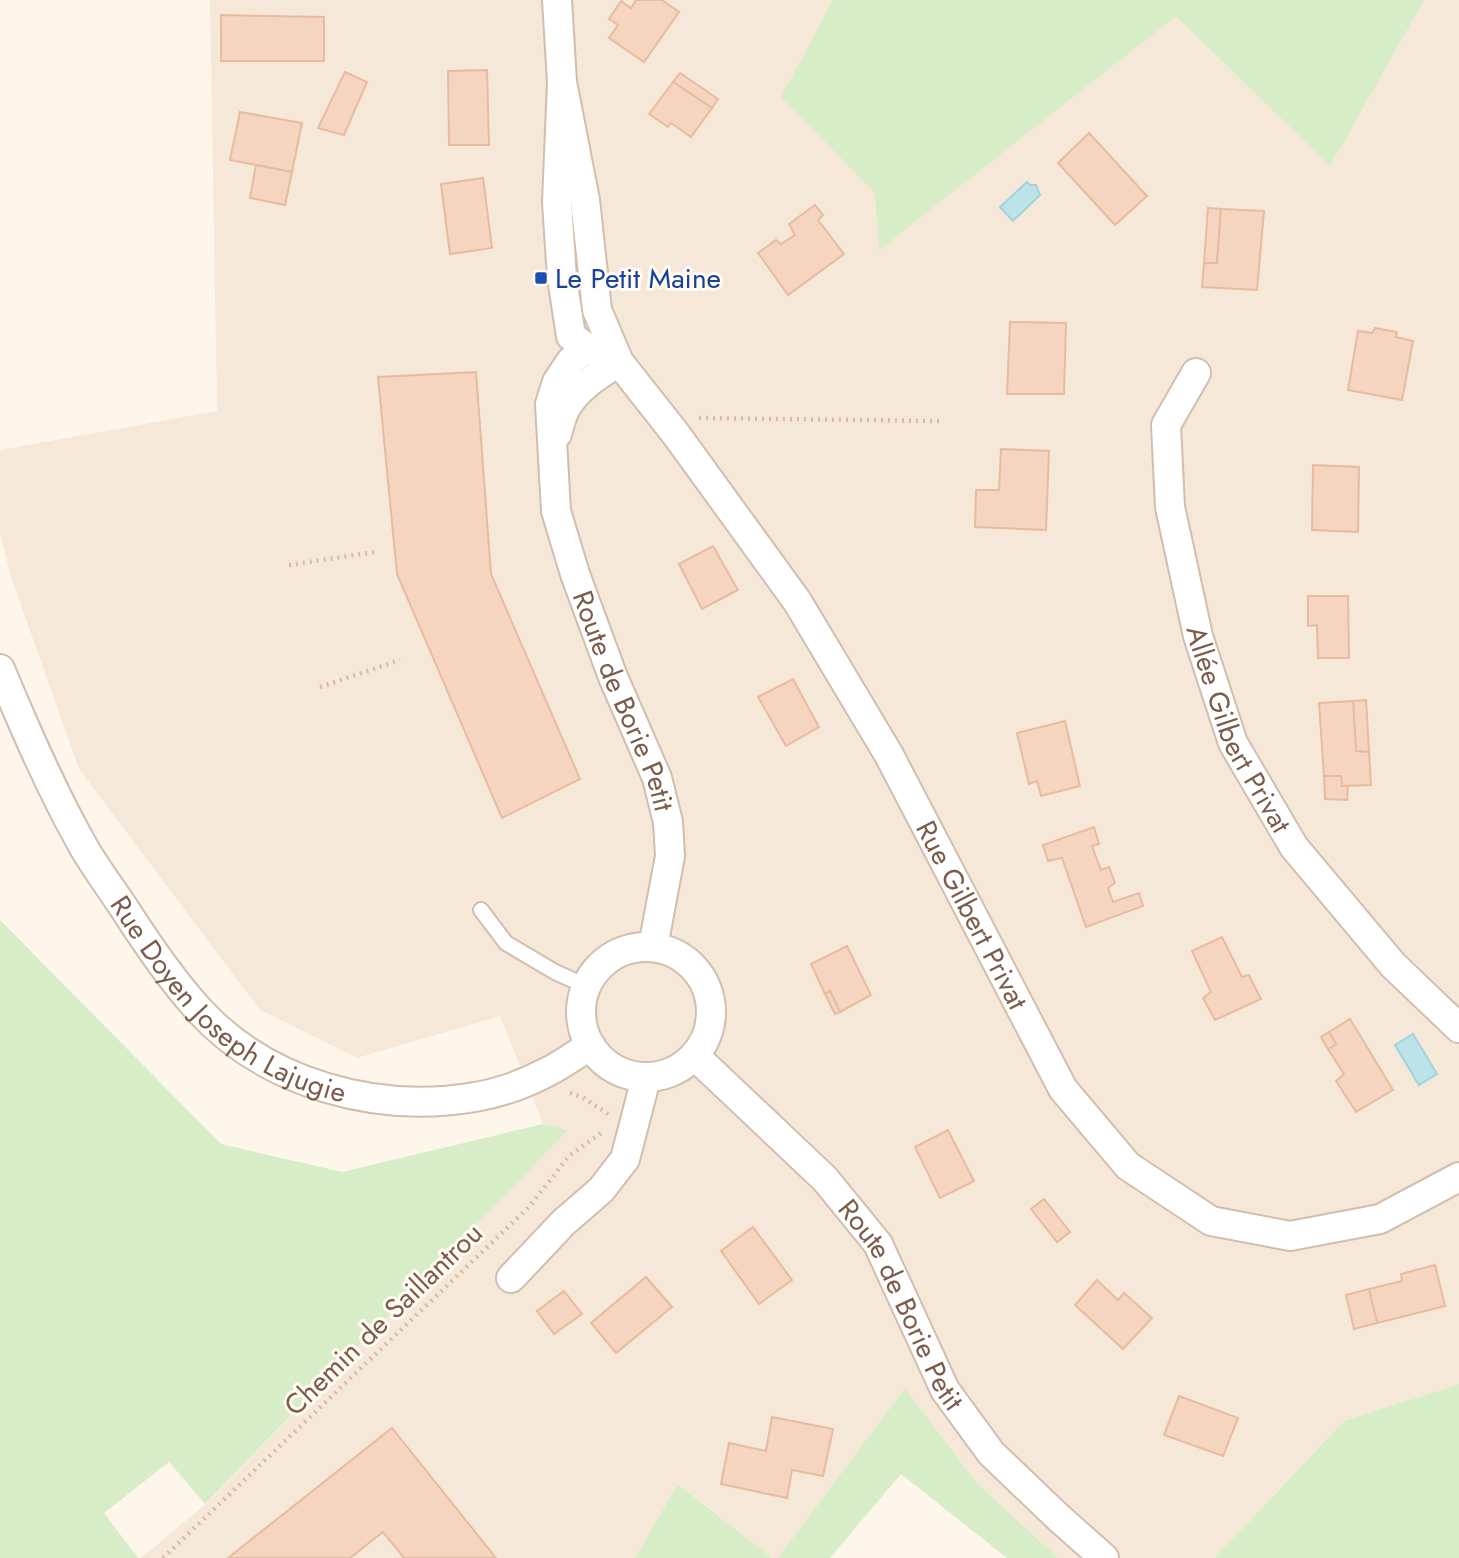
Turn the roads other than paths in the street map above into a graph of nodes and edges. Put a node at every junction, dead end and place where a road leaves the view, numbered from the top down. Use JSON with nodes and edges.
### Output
{"nodes":[{"id":1,"x":557,"y":0,"type":"edge"},
{"id":2,"x":562,"y":82,"type":"junction"},
{"id":3,"x":587,"y":348,"type":"junction"},
{"id":4,"x":619,"y":362,"type":"junction"},
{"id":5,"x":1196,"y":373,"type":"dead end"},
{"id":6,"x":552,"y":456,"type":"junction"},
{"id":7,"x":0,"y":669,"type":"edge"},
{"id":8,"x":481,"y":910,"type":"dead end"},
{"id":9,"x":653,"y":947,"type":"junction"},
{"id":10,"x":586,"y":986,"type":"junction"},
{"id":11,"x":1459,"y":1028,"type":"edge"},
{"id":12,"x":591,"y":1046,"type":"junction"},
{"id":13,"x":695,"y":1056,"type":"junction"},
{"id":14,"x":643,"y":1077,"type":"junction"},
{"id":15,"x":1459,"y":1177,"type":"edge"},
{"id":16,"x":511,"y":1278,"type":"dead end"},
{"id":17,"x":1104,"y":1558,"type":"edge"}],
"edges":[{"from":1,"to":2,"type":"street"},
{"from":2,"to":3,"type":"street"},
{"from":2,"to":4,"type":"street"},
{"from":3,"to":4,"type":"street"},
{"from":3,"to":6,"type":"street","name":"Route de Borie Petit"},
{"from":4,"to":6,"type":"street","name":"Route de Borie Petit"},
{"from":4,"to":15,"type":"street","name":"Rue Gilbert Privat"},
{"from":5,"to":11,"type":"street","name":"Allée Gilbert Privat"},
{"from":6,"to":9,"type":"street","name":"Route de Borie Petit"},
{"from":7,"to":12,"type":"street","name":"Rue Doyen Joseph Lajugie"},
{"from":8,"to":10,"type":"lane"},
{"from":9,"to":10,"type":"street"},
{"from":9,"to":13,"type":"street"},
{"from":10,"to":12,"type":"street"},
{"from":12,"to":14,"type":"street"},
{"from":13,"to":14,"type":"street"},
{"from":13,"to":17,"type":"street","name":"Route de Borie Petit"},
{"from":14,"to":16,"type":"street"}]}
